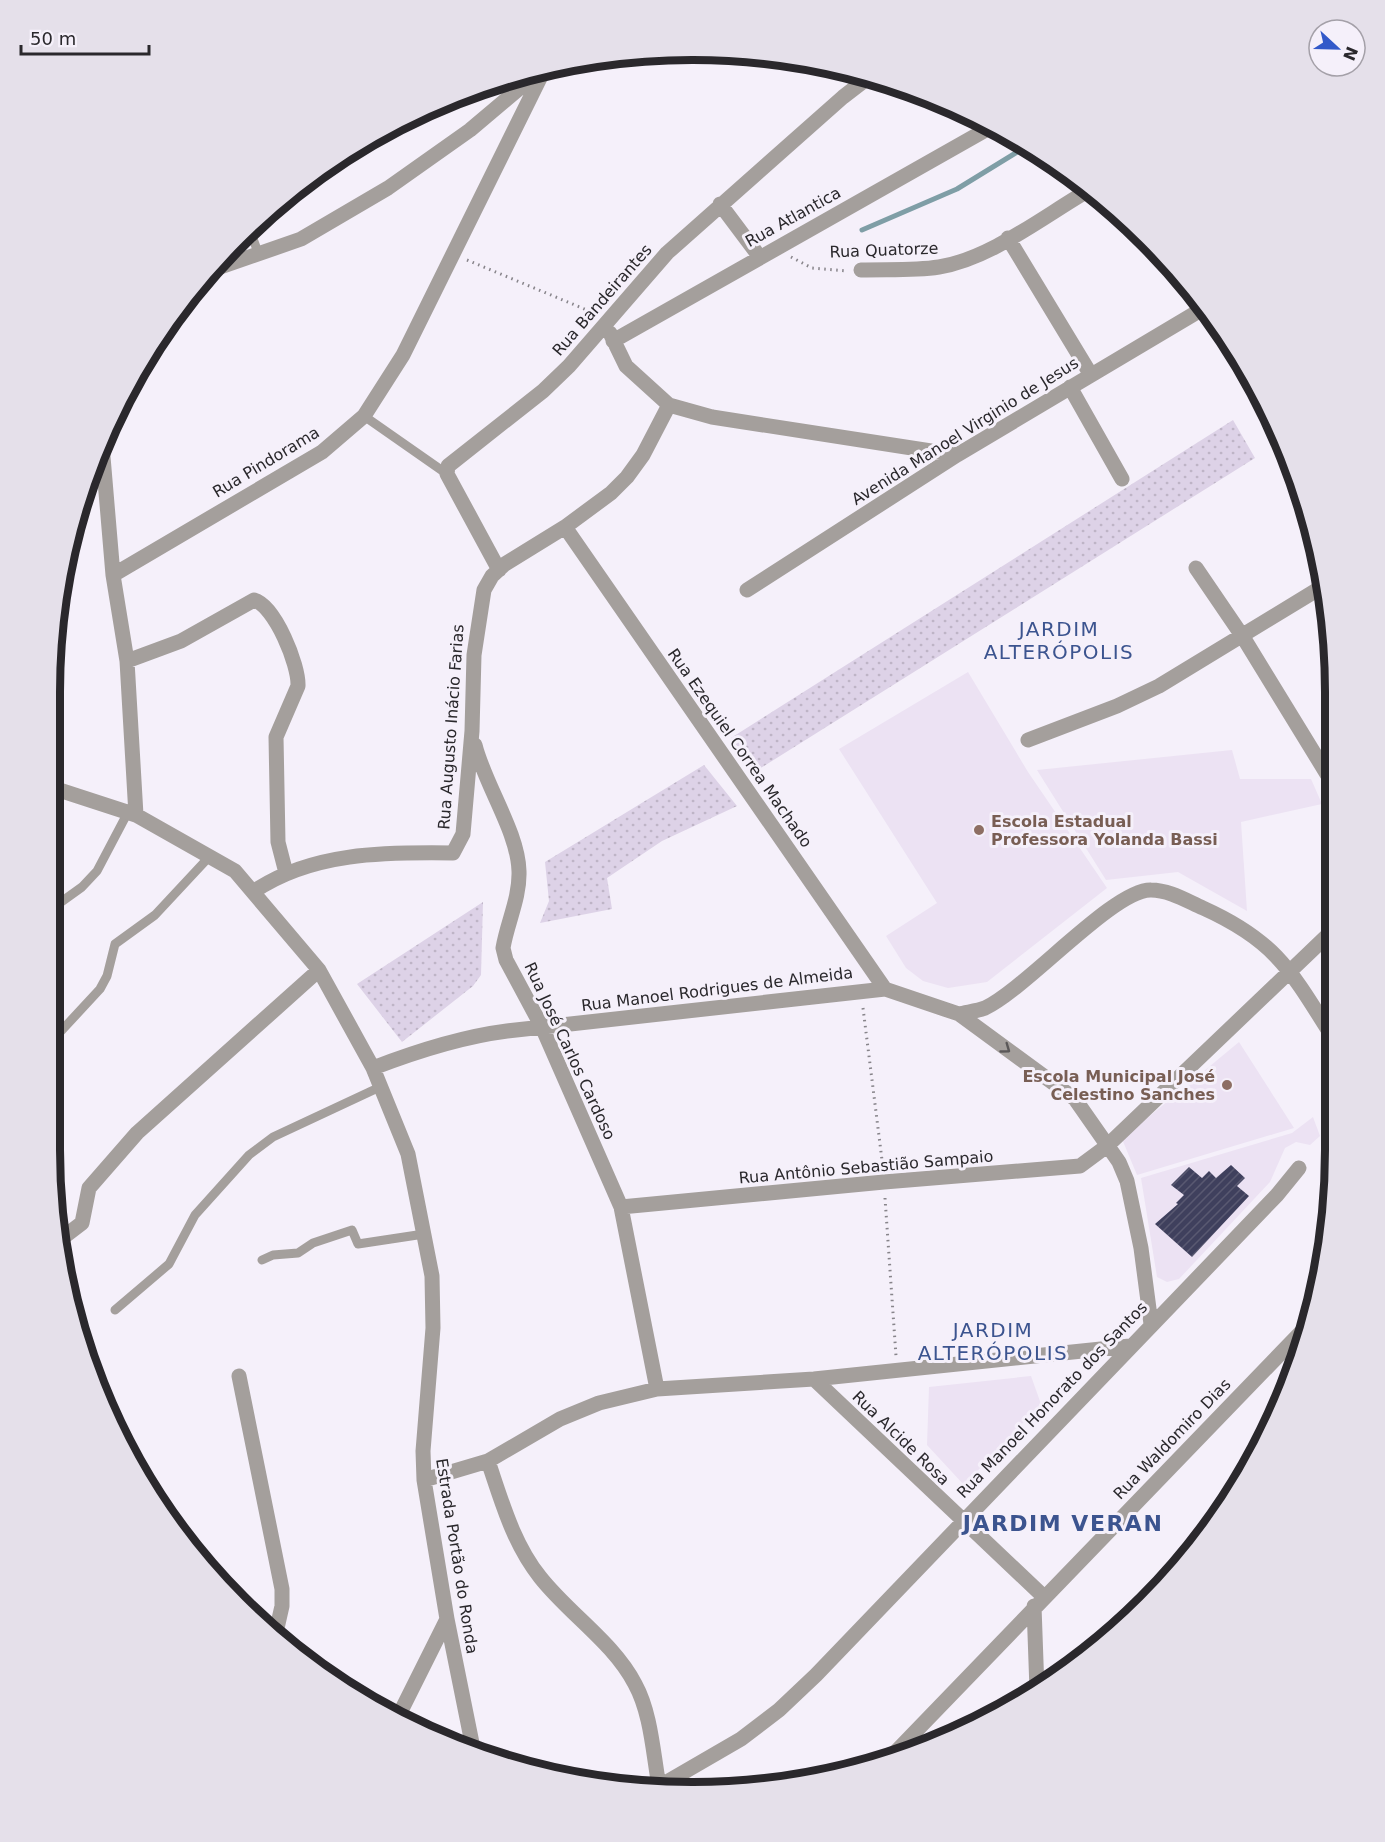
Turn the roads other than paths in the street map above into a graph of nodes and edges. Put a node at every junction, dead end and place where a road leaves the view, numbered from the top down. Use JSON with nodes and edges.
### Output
{"nodes":[{"id":1,"x":539,"y":79,"type":"edge"},
{"id":2,"x":526,"y":83,"type":"edge"},
{"id":3,"x":861,"y":84,"type":"edge"},
{"id":4,"x":983,"y":131,"type":"edge"},
{"id":5,"x":1082,"y":194,"type":"edge"},
{"id":6,"x":720,"y":204,"type":"junction"},
{"id":7,"x":253,"y":238,"type":"edge"},
{"id":8,"x":1008,"y":238,"type":"junction"},
{"id":9,"x":259,"y":255,"type":"junction"},
{"id":10,"x":759,"y":256,"type":"junction"},
{"id":11,"x":226,"y":266,"type":"edge"},
{"id":12,"x":861,"y":270,"type":"road end"},
{"id":13,"x":1197,"y":312,"type":"edge"},
{"id":14,"x":606,"y":322,"type":"junction"},
{"id":15,"x":613,"y":341,"type":"junction"},
{"id":16,"x":1091,"y":375,"type":"junction"},
{"id":17,"x":1070,"y":387,"type":"junction"},
{"id":18,"x":669,"y":405,"type":"junction"},
{"id":19,"x":364,"y":416,"type":"junction"},
{"id":20,"x":957,"y":455,"type":"junction"},
{"id":21,"x":103,"y":463,"type":"edge"},
{"id":22,"x":447,"y":474,"type":"junction"},
{"id":23,"x":1122,"y":479,"type":"dead end"},
{"id":24,"x":565,"y":527,"type":"junction"},
{"id":25,"x":1196,"y":568,"type":"dead end"},
{"id":26,"x":499,"y":570,"type":"junction"},
{"id":27,"x":113,"y":575,"type":"junction"},
{"id":28,"x":747,"y":590,"type":"dead end"},
{"id":29,"x":1317,"y":590,"type":"edge"},
{"id":30,"x":1243,"y":637,"type":"junction"},
{"id":31,"x":127,"y":661,"type":"junction"},
{"id":32,"x":472,"y":731,"type":"junction"},
{"id":33,"x":1028,"y":740,"type":"dead end"},
{"id":34,"x":1325,"y":771,"type":"edge"},
{"id":35,"x":60,"y":790,"type":"edge"},
{"id":36,"x":131,"y":814,"type":"junction"},
{"id":37,"x":210,"y":856,"type":"junction"},
{"id":38,"x":286,"y":873,"type":"junction"},
{"id":39,"x":253,"y":892,"type":"junction"},
{"id":40,"x":60,"y":903,"type":"edge"},
{"id":41,"x":1325,"y":938,"type":"edge"},
{"id":42,"x":1290,"y":969,"type":"junction"},
{"id":43,"x":319,"y":970,"type":"junction"},
{"id":44,"x":885,"y":989,"type":"junction"},
{"id":45,"x":959,"y":1014,"type":"junction"},
{"id":46,"x":1325,"y":1025,"type":"edge"},
{"id":47,"x":543,"y":1028,"type":"junction"},
{"id":48,"x":60,"y":1032,"type":"edge"},
{"id":49,"x":373,"y":1068,"type":"junction"},
{"id":50,"x":380,"y":1087,"type":"junction"},
{"id":51,"x":1107,"y":1146,"type":"junction"},
{"id":52,"x":1299,"y":1168,"type":"dead end"},
{"id":53,"x":621,"y":1207,"type":"junction"},
{"id":54,"x":424,"y":1234,"type":"junction"},
{"id":55,"x":66,"y":1235,"type":"edge"},
{"id":56,"x":262,"y":1260,"type":"dead end"},
{"id":57,"x":116,"y":1310,"type":"dead end"},
{"id":58,"x":1151,"y":1324,"type":"junction"},
{"id":59,"x":1296,"y":1338,"type":"edge"},
{"id":60,"x":1130,"y":1346,"type":"junction"},
{"id":61,"x":239,"y":1376,"type":"dead end"},
{"id":62,"x":814,"y":1379,"type":"junction"},
{"id":63,"x":657,"y":1389,"type":"junction"},
{"id":64,"x":488,"y":1461,"type":"junction"},
{"id":65,"x":424,"y":1480,"type":"junction"},
{"id":66,"x":962,"y":1521,"type":"junction"},
{"id":67,"x":1039,"y":1601,"type":"junction"},
{"id":68,"x":447,"y":1619,"type":"junction"},
{"id":69,"x":277,"y":1627,"type":"edge"},
{"id":70,"x":1037,"y":1679,"type":"edge"},
{"id":71,"x":401,"y":1711,"type":"edge"},
{"id":72,"x":472,"y":1742,"type":"edge"},
{"id":73,"x":901,"y":1746,"type":"edge"},
{"id":74,"x":659,"y":1781,"type":"edge"},
{"id":75,"x":668,"y":1781,"type":"edge"}],
"edges":[{"from":1,"to":19,"type":"street","name":"Rua Pindorama"},
{"from":2,"to":9,"type":"street"},
{"from":3,"to":6,"type":"street","name":"Rua Bandeirantes"},
{"from":4,"to":10,"type":"street","name":"Rua Atlantica"},
{"from":5,"to":8,"type":"street","name":"Rua Quatorze"},
{"from":6,"to":10,"type":"street"},
{"from":6,"to":14,"type":"street","name":"Rua Bandeirantes"},
{"from":7,"to":9,"type":"lane"},
{"from":8,"to":12,"type":"street","name":"Rua Quatorze"},
{"from":8,"to":16,"type":"street"},
{"from":9,"to":11,"type":"street"},
{"from":10,"to":15,"type":"street","name":"Rua Atlantica"},
{"from":13,"to":16,"type":"street","name":"Avenida Manoel Virginio de Jesus"},
{"from":14,"to":15,"type":"street"},
{"from":14,"to":22,"type":"street","name":"Rua Bandeirantes"},
{"from":15,"to":18,"type":"street"},
{"from":16,"to":17,"type":"street","name":"Avenida Manoel Virginio de Jesus"},
{"from":17,"to":20,"type":"street","name":"Avenida Manoel Virginio de Jesus"},
{"from":17,"to":23,"type":"street"},
{"from":18,"to":20,"type":"street"},
{"from":18,"to":24,"type":"street","name":"Rua Augusto Inácio Farias"},
{"from":19,"to":22,"type":"lane"},
{"from":19,"to":27,"type":"street","name":"Rua Pindorama"},
{"from":20,"to":28,"type":"street","name":"Avenida Manoel Virginio de Jesus"},
{"from":21,"to":27,"type":"street"},
{"from":22,"to":26,"type":"street"},
{"from":24,"to":26,"type":"street","name":"Rua Augusto Inácio Farias"},
{"from":24,"to":44,"type":"street","name":"Rua Ezequiel Correa Machado"},
{"from":25,"to":30,"type":"street"},
{"from":26,"to":32,"type":"street","name":"Rua Augusto Inácio Farias"},
{"from":27,"to":31,"type":"street"},
{"from":29,"to":30,"type":"street"},
{"from":30,"to":33,"type":"street"},
{"from":30,"to":34,"type":"street"},
{"from":31,"to":36,"type":"street"},
{"from":31,"to":38,"type":"street"},
{"from":32,"to":38,"type":"street","name":"Rua Augusto Inácio Farias"},
{"from":32,"to":47,"type":"street","name":"Rua José Carlos Cardoso"},
{"from":35,"to":36,"type":"street","name":"Estrada Portão do Ronda"},
{"from":36,"to":37,"type":"street","name":"Estrada Portão do Ronda"},
{"from":36,"to":40,"type":"lane"},
{"from":37,"to":39,"type":"street","name":"Estrada Portão do Ronda"},
{"from":37,"to":48,"type":"lane"},
{"from":38,"to":39,"type":"street","name":"Rua Augusto Inácio Farias"},
{"from":39,"to":43,"type":"street","name":"Estrada Portão do Ronda"},
{"from":41,"to":42,"type":"street","name":"Rua Antônio Sebastião Sampaio"},
{"from":42,"to":45,"type":"street"},
{"from":42,"to":46,"type":"street"},
{"from":42,"to":51,"type":"street","name":"Rua Antônio Sebastião Sampaio"},
{"from":43,"to":49,"type":"street","name":"Estrada Portão do Ronda"},
{"from":43,"to":55,"type":"street"},
{"from":44,"to":45,"type":"street","name":"Rua Manoel Rodrigues de Almeida"},
{"from":44,"to":47,"type":"street","name":"Rua Manoel Rodrigues de Almeida"},
{"from":45,"to":51,"type":"street","name":"Rua Manoel Rodrigues de Almeida","one_way":true},
{"from":47,"to":49,"type":"street","name":"Rua Manoel Rodrigues de Almeida"},
{"from":47,"to":53,"type":"street","name":"Rua José Carlos Cardoso"},
{"from":49,"to":50,"type":"street","name":"Estrada Portão do Ronda"},
{"from":50,"to":54,"type":"street","name":"Estrada Portão do Ronda"},
{"from":50,"to":57,"type":"lane"},
{"from":51,"to":53,"type":"street","name":"Rua Antônio Sebastião Sampaio"},
{"from":51,"to":58,"type":"street","name":"Rua Manoel Rodrigues de Almeida"},
{"from":52,"to":58,"type":"street","name":"Rua Manoel Honorato dos Santos"},
{"from":53,"to":63,"type":"street","name":"Rua José Carlos Cardoso"},
{"from":54,"to":56,"type":"lane"},
{"from":54,"to":65,"type":"street","name":"Estrada Portão do Ronda"},
{"from":58,"to":60,"type":"street","name":"Rua Manoel Honorato dos Santos"},
{"from":59,"to":67,"type":"street","name":"Rua Waldomiro Dias"},
{"from":60,"to":62,"type":"street"},
{"from":60,"to":66,"type":"street","name":"Rua Manoel Honorato dos Santos"},
{"from":61,"to":69,"type":"street"},
{"from":62,"to":63,"type":"street"},
{"from":62,"to":66,"type":"street","name":"Rua Alcide Rosa"},
{"from":63,"to":64,"type":"street"},
{"from":64,"to":65,"type":"street"},
{"from":64,"to":74,"type":"street"},
{"from":65,"to":68,"type":"street","name":"Estrada Portão do Ronda"},
{"from":66,"to":67,"type":"street","name":"Rua Alcide Rosa"},
{"from":66,"to":75,"type":"street","name":"Rua Manoel Honorato dos Santos"},
{"from":67,"to":70,"type":"street"},
{"from":67,"to":73,"type":"street","name":"Rua Waldomiro Dias"},
{"from":68,"to":71,"type":"street"},
{"from":68,"to":72,"type":"street","name":"Estrada Portão do Ronda"}]}
